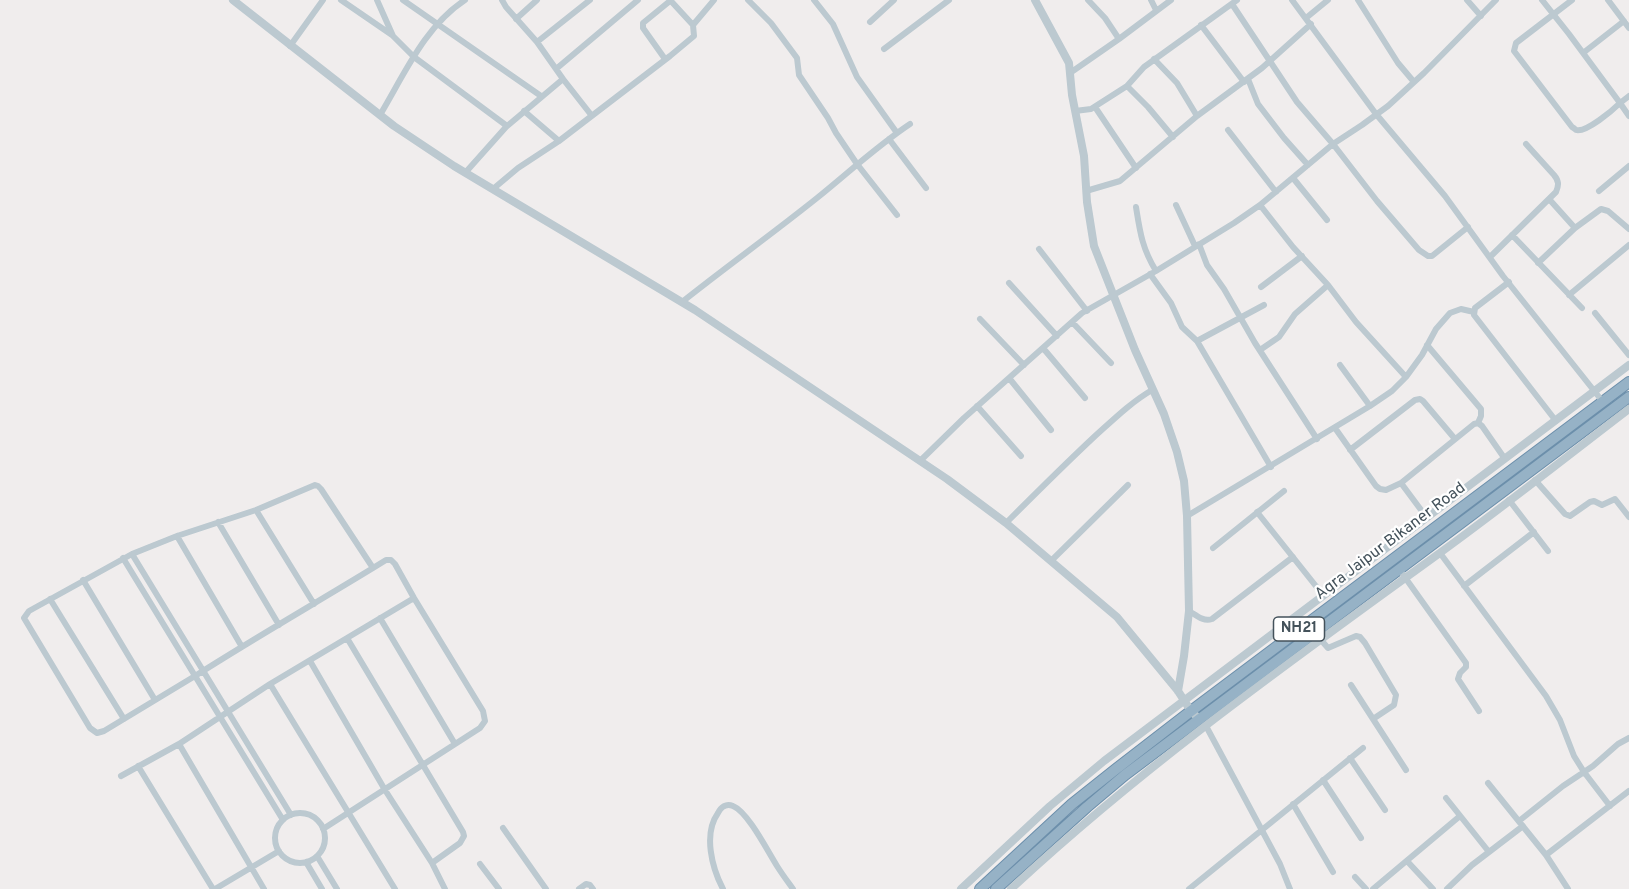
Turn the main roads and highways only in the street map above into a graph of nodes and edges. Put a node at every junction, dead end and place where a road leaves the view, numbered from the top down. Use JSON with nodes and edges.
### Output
{"nodes":[{"id":1,"x":1629,"y":382,"type":"edge"},
{"id":2,"x":1629,"y":397,"type":"edge"},
{"id":3,"x":980,"y":889,"type":"edge"},
{"id":4,"x":996,"y":889,"type":"edge"}],
"edges":[{"from":1,"to":3,"type":"highway","name":"Agra Jaipur Bikaner Road","number":"NH21"},
{"from":2,"to":4,"type":"highway","name":"Agra Jaipur Bikaner Road","number":"NH21"}]}
